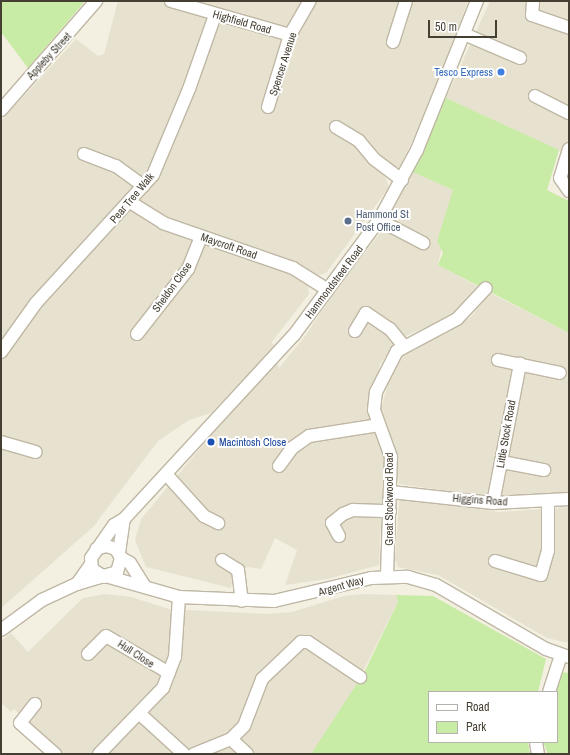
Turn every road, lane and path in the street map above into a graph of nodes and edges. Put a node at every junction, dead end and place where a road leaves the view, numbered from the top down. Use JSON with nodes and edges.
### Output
{"nodes":[{"id":1,"x":96,"y":1,"type":"edge"},
{"id":2,"x":171,"y":1,"type":"edge"},
{"id":3,"x":310,"y":1,"type":"edge"},
{"id":4,"x":406,"y":1,"type":"edge"},
{"id":5,"x":477,"y":1,"type":"edge"},
{"id":6,"x":533,"y":2,"type":"edge"},
{"id":7,"x":215,"y":15,"type":"junction"},
{"id":8,"x":569,"y":28,"type":"edge"},
{"id":9,"x":464,"y":34,"type":"junction"},
{"id":10,"x":290,"y":35,"type":"junction"},
{"id":11,"x":393,"y":42,"type":"dead end"},
{"id":12,"x":520,"y":58,"type":"dead end"},
{"id":13,"x":535,"y":96,"type":"dead end"},
{"id":14,"x":268,"y":107,"type":"dead end"},
{"id":15,"x":1,"y":110,"type":"edge"},
{"id":16,"x":569,"y":113,"type":"edge"},
{"id":17,"x":336,"y":127,"type":"dead end"},
{"id":18,"x":569,"y":150,"type":"edge"},
{"id":19,"x":84,"y":154,"type":"dead end"},
{"id":20,"x":402,"y":180,"type":"junction"},
{"id":21,"x":144,"y":186,"type":"junction"},
{"id":22,"x":566,"y":188,"type":"edge"},
{"id":23,"x":130,"y":202,"type":"junction"},
{"id":24,"x":379,"y":220,"type":"junction"},
{"id":25,"x":201,"y":236,"type":"junction"},
{"id":26,"x":423,"y":243,"type":"dead end"},
{"id":27,"x":486,"y":288,"type":"dead end"},
{"id":28,"x":328,"y":290,"type":"junction"},
{"id":29,"x":355,"y":331,"type":"dead end"},
{"id":30,"x":137,"y":334,"type":"dead end"},
{"id":31,"x":403,"y":345,"type":"junction"},
{"id":32,"x":1,"y":352,"type":"edge"},
{"id":33,"x":498,"y":360,"type":"dead end"},
{"id":34,"x":520,"y":364,"type":"junction"},
{"id":35,"x":560,"y":373,"type":"dead end"},
{"id":36,"x":378,"y":425,"type":"junction"},
{"id":37,"x":1,"y":442,"type":"edge"},
{"id":38,"x":36,"y":452,"type":"dead end"},
{"id":39,"x":502,"y":462,"type":"junction"},
{"id":40,"x":279,"y":466,"type":"dead end"},
{"id":41,"x":544,"y":470,"type":"dead end"},
{"id":42,"x":166,"y":474,"type":"junction"},
{"id":43,"x":391,"y":492,"type":"junction"},
{"id":44,"x":569,"y":499,"type":"edge"},
{"id":45,"x":548,"y":501,"type":"junction"},
{"id":46,"x":493,"y":503,"type":"junction"},
{"id":47,"x":390,"y":511,"type":"junction"},
{"id":48,"x":124,"y":519,"type":"junction"},
{"id":49,"x":218,"y":523,"type":"dead end"},
{"id":50,"x":339,"y":536,"type":"dead end"},
{"id":51,"x":96,"y":550,"type":"junction"},
{"id":52,"x":120,"y":556,"type":"junction"},
{"id":53,"x":222,"y":560,"type":"dead end"},
{"id":54,"x":495,"y":561,"type":"dead end"},
{"id":55,"x":91,"y":564,"type":"junction"},
{"id":56,"x":387,"y":576,"type":"junction"},
{"id":57,"x":107,"y":577,"type":"junction"},
{"id":58,"x":77,"y":584,"type":"junction"},
{"id":59,"x":144,"y":585,"type":"junction"},
{"id":60,"x":179,"y":597,"type":"junction"},
{"id":61,"x":242,"y":601,"type":"junction"},
{"id":62,"x":1,"y":630,"type":"edge"},
{"id":63,"x":88,"y":654,"type":"dead end"},
{"id":64,"x":565,"y":656,"type":"edge"},
{"id":65,"x":168,"y":673,"type":"junction"},
{"id":66,"x":360,"y":677,"type":"dead end"},
{"id":67,"x":549,"y":691,"type":"edge"},
{"id":68,"x":35,"y":704,"type":"dead end"},
{"id":69,"x":140,"y":714,"type":"junction"},
{"id":70,"x":230,"y":739,"type":"junction"},
{"id":71,"x":536,"y":743,"type":"edge"},
{"id":72,"x":55,"y":754,"type":"edge"},
{"id":73,"x":99,"y":754,"type":"edge"},
{"id":74,"x":184,"y":754,"type":"edge"},
{"id":75,"x":194,"y":754,"type":"edge"},
{"id":76,"x":246,"y":754,"type":"edge"},
{"id":77,"x":538,"y":754,"type":"edge"}],
"edges":[{"from":1,"to":15,"type":"street","name":"Appleby Street"},
{"from":2,"to":7,"type":"street","name":"Highfield Road"},
{"from":3,"to":10,"type":"street","name":"Spencer Avenue"},
{"from":4,"to":11,"type":"street"},
{"from":5,"to":9,"type":"street","name":"Hammondstreet Road"},
{"from":6,"to":8,"type":"street"},
{"from":7,"to":10,"type":"street","name":"Highfield Road"},
{"from":7,"to":21,"type":"street","name":"Pear Tree Walk"},
{"from":9,"to":12,"type":"street"},
{"from":9,"to":20,"type":"street","name":"Hammondstreet Road"},
{"from":10,"to":14,"type":"street","name":"Spencer Avenue"},
{"from":13,"to":16,"type":"street"},
{"from":17,"to":20,"type":"street"},
{"from":18,"to":22,"type":"street"},
{"from":19,"to":21,"type":"street"},
{"from":20,"to":24,"type":"street","name":"Hammondstreet Road"},
{"from":21,"to":23,"type":"street","name":"Pear Tree Walk"},
{"from":23,"to":25,"type":"street","name":"Maycroft Road"},
{"from":23,"to":32,"type":"street","name":"Pear Tree Walk"},
{"from":24,"to":26,"type":"street"},
{"from":24,"to":28,"type":"street","name":"Hammondstreet Road"},
{"from":25,"to":28,"type":"street","name":"Maycroft Road"},
{"from":25,"to":30,"type":"street","name":"Sheldon Close"},
{"from":27,"to":31,"type":"street","name":"Great Stockwood Road"},
{"from":28,"to":42,"type":"street","name":"Hammondstreet Road"},
{"from":29,"to":31,"type":"street"},
{"from":31,"to":36,"type":"street","name":"Great Stockwood Road"},
{"from":33,"to":34,"type":"street"},
{"from":34,"to":35,"type":"street"},
{"from":34,"to":39,"type":"street","name":"Little Stock Road"},
{"from":36,"to":40,"type":"street"},
{"from":36,"to":43,"type":"street","name":"Great Stockwood Road"},
{"from":37,"to":38,"type":"street"},
{"from":39,"to":41,"type":"street"},
{"from":39,"to":46,"type":"street","name":"Little Stock Road"},
{"from":42,"to":48,"type":"street","name":"Hammondstreet Road"},
{"from":42,"to":49,"type":"street"},
{"from":43,"to":46,"type":"street","name":"Higgins Road"},
{"from":43,"to":47,"type":"street","name":"Great Stockwood Road"},
{"from":44,"to":45,"type":"street","name":"Higgins Road"},
{"from":45,"to":46,"type":"street","name":"Higgins Road"},
{"from":45,"to":54,"type":"street"},
{"from":47,"to":50,"type":"street"},
{"from":47,"to":56,"type":"street","name":"Great Stockwood Road"},
{"from":48,"to":51,"type":"street","name":"Hammondstreet Road"},
{"from":48,"to":52,"type":"street"},
{"from":51,"to":52,"type":"street"},
{"from":51,"to":55,"type":"street","name":"Hammondstreet Road"},
{"from":52,"to":57,"type":"street"},
{"from":52,"to":59,"type":"street"},
{"from":53,"to":61,"type":"street"},
{"from":55,"to":57,"type":"street"},
{"from":55,"to":58,"type":"street","name":"Hammondstreet Road"},
{"from":56,"to":61,"type":"street","name":"Argent Way"},
{"from":56,"to":64,"type":"street","name":"Argent Way"},
{"from":57,"to":58,"type":"street"},
{"from":57,"to":59,"type":"street","name":"Argent Way"},
{"from":58,"to":62,"type":"street"},
{"from":59,"to":60,"type":"street","name":"Argent Way"},
{"from":60,"to":61,"type":"street","name":"Argent Way"},
{"from":60,"to":65,"type":"street"},
{"from":63,"to":65,"type":"street","name":"Hull Close"},
{"from":64,"to":67,"type":"street"},
{"from":65,"to":69,"type":"street"},
{"from":66,"to":70,"type":"street"},
{"from":68,"to":72,"type":"street"},
{"from":69,"to":73,"type":"street"},
{"from":69,"to":74,"type":"street"},
{"from":70,"to":75,"type":"street"},
{"from":70,"to":76,"type":"street"},
{"from":71,"to":77,"type":"street"}]}
